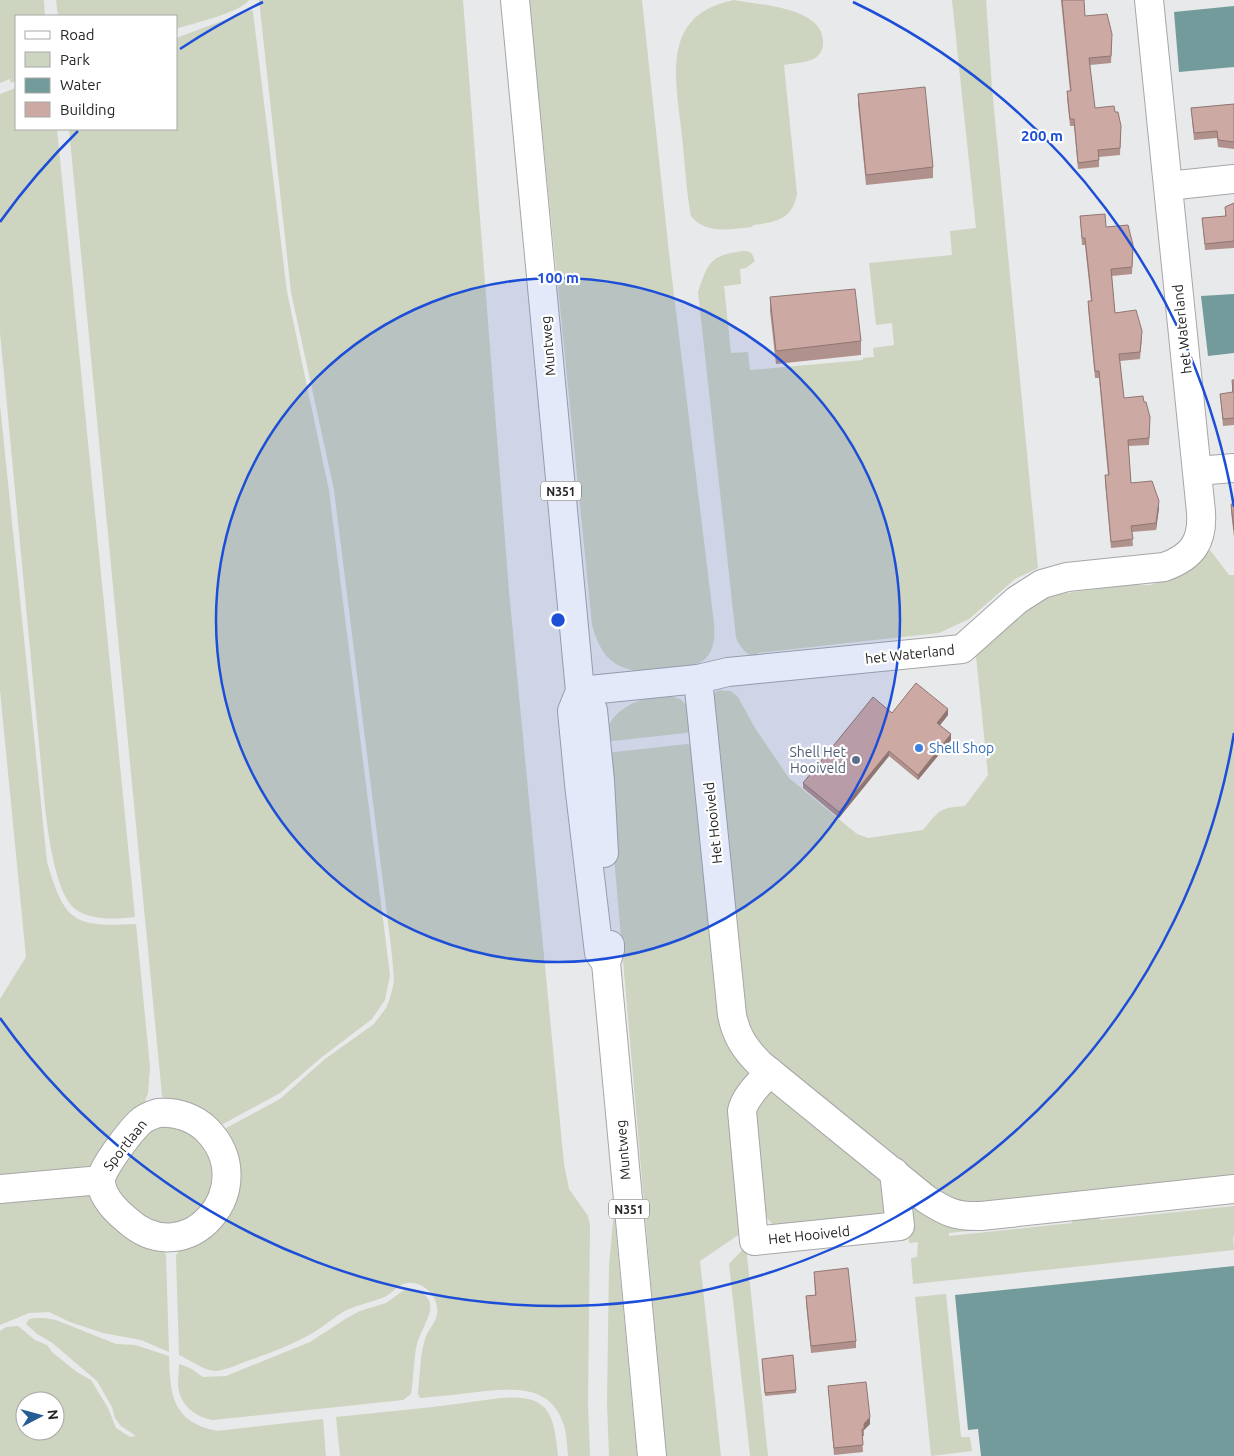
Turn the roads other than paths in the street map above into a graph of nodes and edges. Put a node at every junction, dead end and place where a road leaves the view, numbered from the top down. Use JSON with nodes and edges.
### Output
{"nodes":[{"id":1,"x":515,"y":0,"type":"edge"},
{"id":2,"x":1149,"y":0,"type":"edge"},
{"id":3,"x":1234,"y":179,"type":"edge"},
{"id":4,"x":1168,"y":186,"type":"junction"},
{"id":5,"x":1234,"y":468,"type":"edge"},
{"id":6,"x":1197,"y":471,"type":"junction"},
{"id":7,"x":698,"y":679,"type":"junction"},
{"id":8,"x":580,"y":691,"type":"junction"},
{"id":9,"x":770,"y":1072,"type":"junction"},
{"id":10,"x":894,"y":1172,"type":"junction"},
{"id":11,"x":101,"y":1180,"type":"junction"},
{"id":12,"x":1234,"y":1189,"type":"edge"},
{"id":13,"x":0,"y":1190,"type":"edge"},
{"id":14,"x":652,"y":1456,"type":"edge"}],
"edges":[{"from":1,"to":8,"type":"street","name":"Muntweg","number":"N351"},
{"from":2,"to":4,"type":"street","name":"het Waterland"},
{"from":3,"to":4,"type":"street"},
{"from":4,"to":6,"type":"street","name":"het Waterland"},
{"from":5,"to":6,"type":"street"},
{"from":6,"to":7,"type":"street","name":"het Waterland"},
{"from":7,"to":8,"type":"street"},
{"from":7,"to":9,"type":"street","name":"Het Hooiveld"},
{"from":8,"to":14,"type":"street","name":"Muntweg","number":"N351"},
{"from":9,"to":10,"type":"street","name":"Het Hooiveld"},
{"from":9,"to":10,"type":"street","name":"Het Hooiveld"},
{"from":10,"to":12,"type":"street","name":"Het Hooiveld"},
{"from":11,"to":11,"type":"street","name":"Sportlaan"},
{"from":11,"to":13,"type":"street","name":"Sportlaan"}]}
